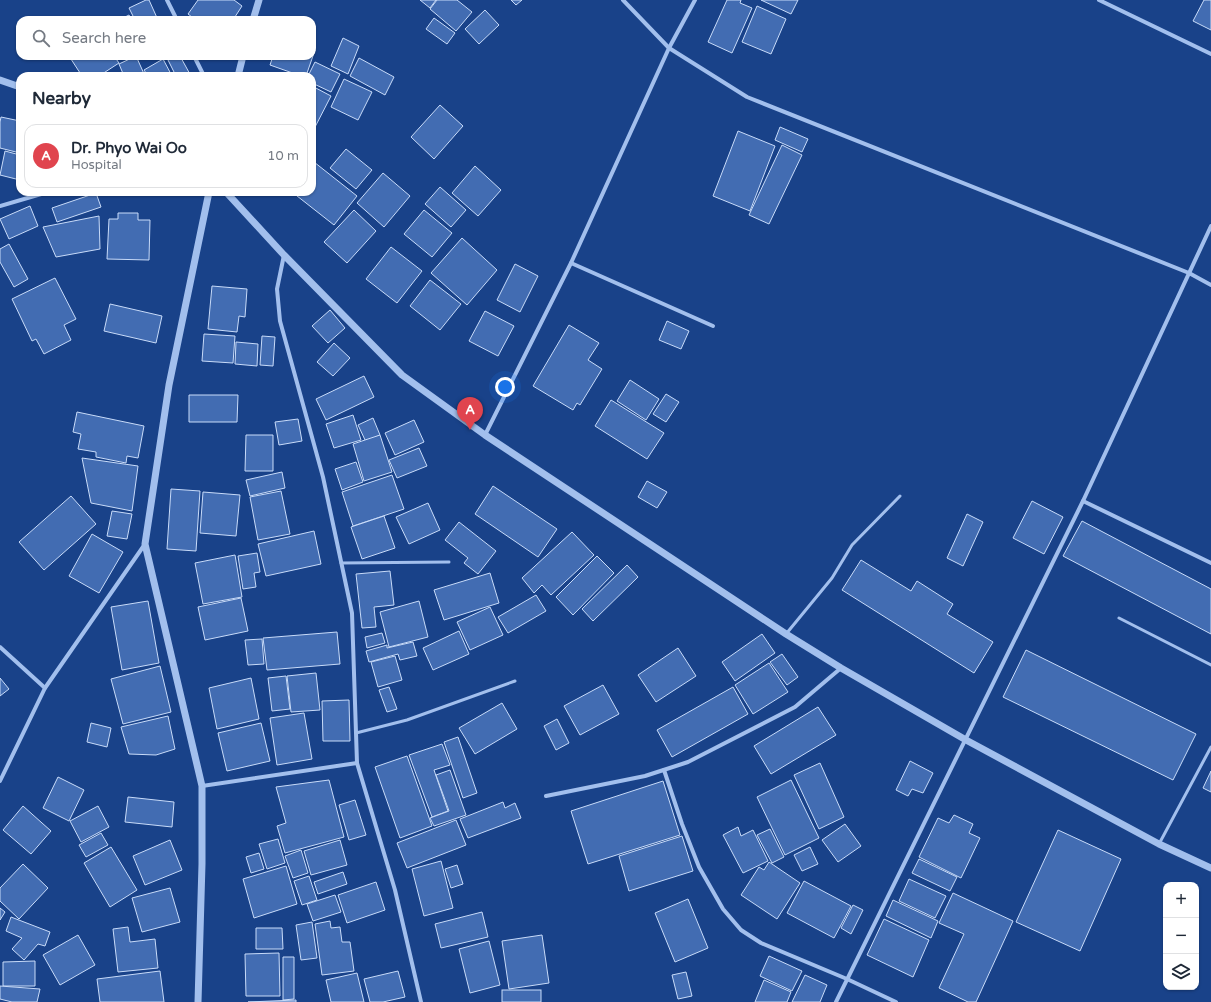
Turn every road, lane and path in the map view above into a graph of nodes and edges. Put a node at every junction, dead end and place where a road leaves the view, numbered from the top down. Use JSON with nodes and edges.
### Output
{"nodes":[{"id":1,"x":167,"y":0,"type":"edge"},
{"id":2,"x":259,"y":0,"type":"edge"},
{"id":3,"x":623,"y":0,"type":"edge"},
{"id":4,"x":695,"y":0,"type":"edge"},
{"id":5,"x":1099,"y":0,"type":"edge"},
{"id":6,"x":175,"y":16,"type":"edge"},
{"id":7,"x":254,"y":16,"type":"edge"},
{"id":8,"x":669,"y":48,"type":"junction"},
{"id":9,"x":1211,"y":54,"type":"edge"},
{"id":10,"x":196,"y":60,"type":"edge"},
{"id":11,"x":242,"y":60,"type":"edge"},
{"id":12,"x":202,"y":72,"type":"edge"},
{"id":13,"x":239,"y":72,"type":"edge"},
{"id":14,"x":0,"y":80,"type":"edge"},
{"id":15,"x":16,"y":86,"type":"edge"},
{"id":16,"x":34,"y":196,"type":"edge"},
{"id":17,"x":208,"y":196,"type":"edge"},
{"id":18,"x":230,"y":196,"type":"edge"},
{"id":19,"x":0,"y":206,"type":"edge"},
{"id":20,"x":1211,"y":226,"type":"edge"},
{"id":21,"x":284,"y":255,"type":"junction"},
{"id":22,"x":571,"y":263,"type":"junction"},
{"id":23,"x":1189,"y":273,"type":"junction"},
{"id":24,"x":1211,"y":284,"type":"edge"},
{"id":25,"x":712,"y":326,"type":"dead end"},
{"id":26,"x":484,"y":435,"type":"junction"},
{"id":27,"x":900,"y":496,"type":"dead end"},
{"id":28,"x":1083,"y":501,"type":"junction"},
{"id":29,"x":145,"y":544,"type":"junction"},
{"id":30,"x":448,"y":562,"type":"dead end"},
{"id":31,"x":341,"y":563,"type":"junction"},
{"id":32,"x":1211,"y":563,"type":"edge"},
{"id":33,"x":1119,"y":618,"type":"dead end"},
{"id":34,"x":786,"y":634,"type":"junction"},
{"id":35,"x":0,"y":647,"type":"edge"},
{"id":36,"x":1211,"y":665,"type":"edge"},
{"id":37,"x":841,"y":668,"type":"junction"},
{"id":38,"x":515,"y":681,"type":"dead end"},
{"id":39,"x":45,"y":688,"type":"junction"},
{"id":40,"x":356,"y":733,"type":"junction"},
{"id":41,"x":966,"y":740,"type":"junction"},
{"id":42,"x":1211,"y":747,"type":"edge"},
{"id":43,"x":357,"y":763,"type":"junction"},
{"id":44,"x":664,"y":770,"type":"junction"},
{"id":45,"x":0,"y":781,"type":"edge"},
{"id":46,"x":202,"y":786,"type":"junction"},
{"id":47,"x":546,"y":796,"type":"dead end"},
{"id":48,"x":1159,"y":844,"type":"junction"},
{"id":49,"x":1211,"y":868,"type":"edge"},
{"id":50,"x":847,"y":979,"type":"junction"},
{"id":51,"x":198,"y":1002,"type":"edge"},
{"id":52,"x":421,"y":1002,"type":"edge"},
{"id":53,"x":836,"y":1002,"type":"edge"},
{"id":54,"x":896,"y":1002,"type":"edge"}],
"edges":[{"from":1,"to":6,"type":"street"},
{"from":2,"to":7,"type":"street"},
{"from":3,"to":8,"type":"street"},
{"from":4,"to":8,"type":"street"},
{"from":5,"to":9,"type":"street"},
{"from":8,"to":22,"type":"street"},
{"from":8,"to":23,"type":"street"},
{"from":10,"to":12,"type":"street"},
{"from":11,"to":13,"type":"street"},
{"from":14,"to":15,"type":"street"},
{"from":16,"to":19,"type":"street"},
{"from":17,"to":29,"type":"street"},
{"from":18,"to":21,"type":"street"},
{"from":20,"to":23,"type":"street"},
{"from":21,"to":26,"type":"street"},
{"from":21,"to":31,"type":"street"},
{"from":22,"to":25,"type":"street"},
{"from":22,"to":26,"type":"street"},
{"from":23,"to":24,"type":"street"},
{"from":23,"to":28,"type":"street"},
{"from":26,"to":34,"type":"street"},
{"from":27,"to":34,"type":"lane"},
{"from":28,"to":32,"type":"street"},
{"from":28,"to":41,"type":"street"},
{"from":29,"to":39,"type":"street"},
{"from":29,"to":46,"type":"street"},
{"from":30,"to":31,"type":"lane"},
{"from":31,"to":40,"type":"street"},
{"from":33,"to":36,"type":"lane"},
{"from":34,"to":37,"type":"street"},
{"from":35,"to":39,"type":"street"},
{"from":37,"to":41,"type":"street"},
{"from":37,"to":44,"type":"street"},
{"from":38,"to":40,"type":"lane"},
{"from":39,"to":45,"type":"street"},
{"from":40,"to":43,"type":"street"},
{"from":41,"to":48,"type":"street"},
{"from":41,"to":50,"type":"street"},
{"from":42,"to":48,"type":"lane"},
{"from":43,"to":46,"type":"street"},
{"from":43,"to":52,"type":"street"},
{"from":44,"to":47,"type":"street"},
{"from":44,"to":50,"type":"street"},
{"from":46,"to":51,"type":"street"},
{"from":48,"to":49,"type":"street"},
{"from":50,"to":53,"type":"street"},
{"from":50,"to":54,"type":"street"}]}
